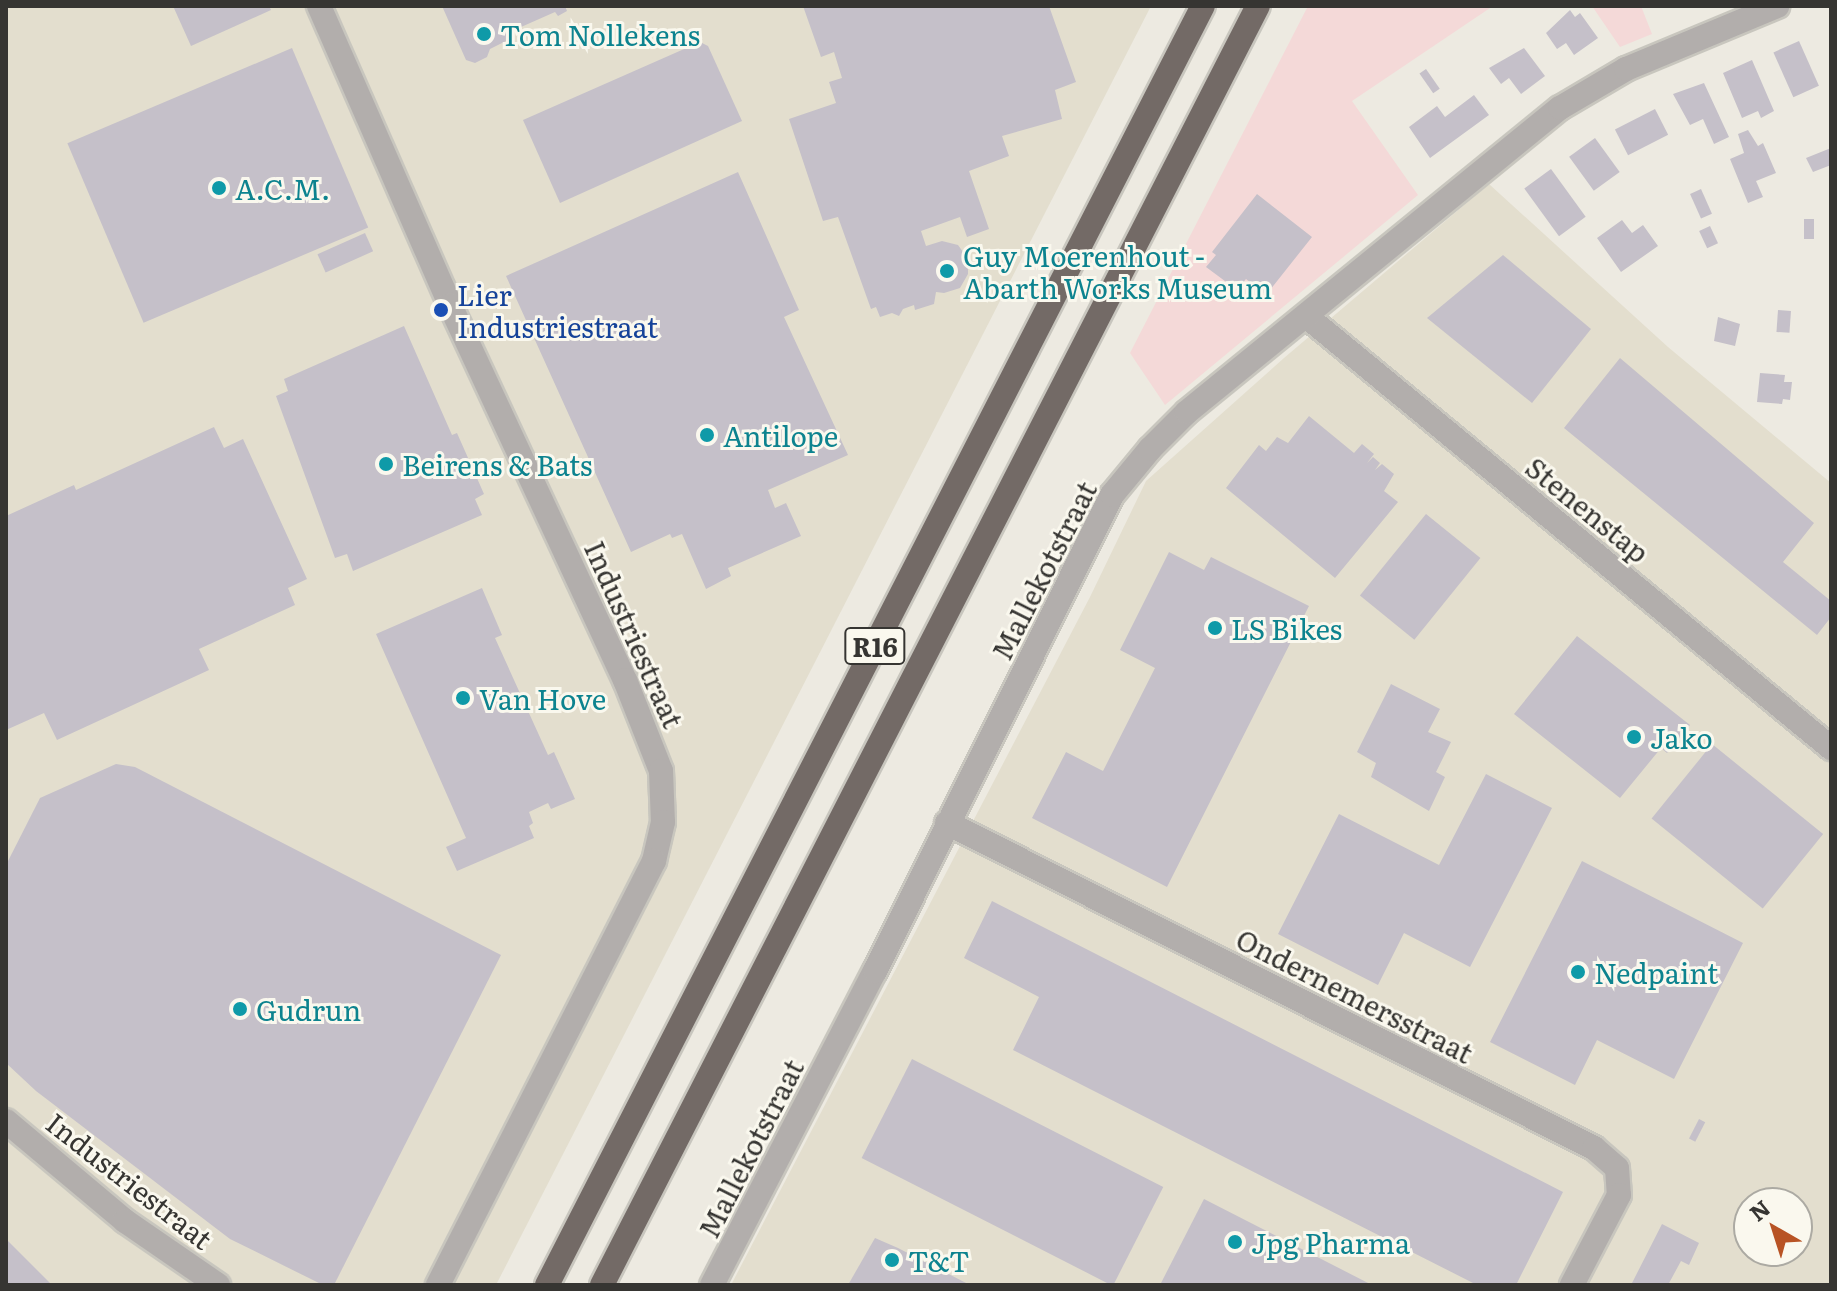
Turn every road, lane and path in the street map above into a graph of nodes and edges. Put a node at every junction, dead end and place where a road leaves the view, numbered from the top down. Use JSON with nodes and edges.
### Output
{"nodes":[{"id":1,"x":319,"y":6,"type":"edge"},
{"id":2,"x":1203,"y":6,"type":"edge"},
{"id":3,"x":1258,"y":6,"type":"edge"},
{"id":4,"x":1777,"y":6,"type":"edge"},
{"id":5,"x":1306,"y":316,"type":"junction"},
{"id":6,"x":1831,"y":748,"type":"edge"},
{"id":7,"x":947,"y":823,"type":"junction"},
{"id":8,"x":6,"y":1121,"type":"edge"},
{"id":9,"x":218,"y":1285,"type":"edge"},
{"id":10,"x":438,"y":1285,"type":"edge"},
{"id":11,"x":547,"y":1285,"type":"edge"},
{"id":12,"x":602,"y":1285,"type":"edge"},
{"id":13,"x":712,"y":1285,"type":"edge"},
{"id":14,"x":1572,"y":1285,"type":"edge"}],
"edges":[{"from":1,"to":10,"type":"street","name":"Industriestraat"},
{"from":2,"to":11,"type":"highway","number":"R16"},
{"from":3,"to":12,"type":"highway","number":"R16"},
{"from":4,"to":5,"type":"street","name":"Mallekotstraat"},
{"from":5,"to":6,"type":"street","name":"Stenenstap"},
{"from":5,"to":7,"type":"street","name":"Mallekotstraat"},
{"from":7,"to":13,"type":"street","name":"Mallekotstraat"},
{"from":7,"to":14,"type":"street","name":"Ondernemersstraat"},
{"from":8,"to":9,"type":"street","name":"Industriestraat"}]}
